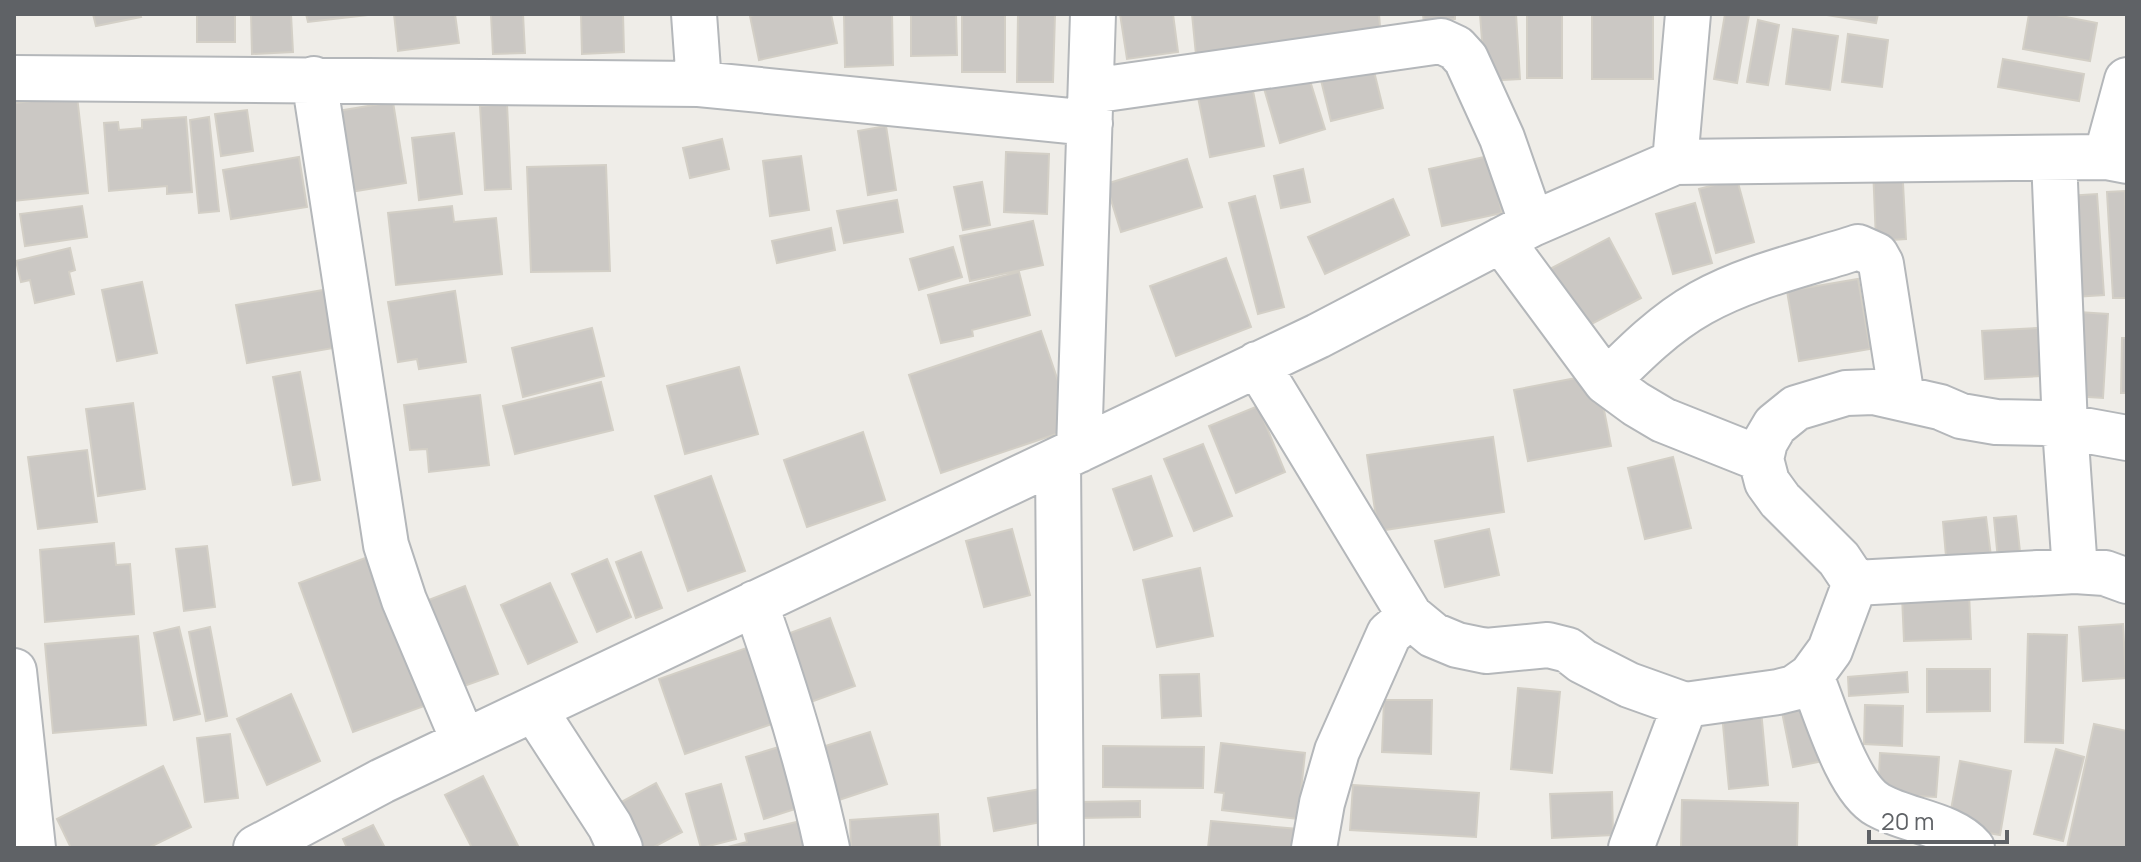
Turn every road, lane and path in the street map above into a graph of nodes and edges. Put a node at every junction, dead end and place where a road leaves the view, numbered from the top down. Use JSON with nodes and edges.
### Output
{"nodes":[{"id":1,"x":694,"y":14,"type":"edge"},
{"id":2,"x":1093,"y":14,"type":"edge"},
{"id":3,"x":1688,"y":14,"type":"edge"},
{"id":4,"x":14,"y":78,"type":"edge"},
{"id":5,"x":314,"y":79,"type":"junction"},
{"id":6,"x":2127,"y":80,"type":"edge"},
{"id":7,"x":699,"y":84,"type":"junction"},
{"id":8,"x":1091,"y":107,"type":"junction"},
{"id":9,"x":2054,"y":158,"type":"junction"},
{"id":10,"x":2116,"y":159,"type":"edge"},
{"id":11,"x":1675,"y":162,"type":"junction"},
{"id":12,"x":1516,"y":232,"type":"junction"},
{"id":13,"x":1257,"y":364,"type":"junction"},
{"id":14,"x":1606,"y":382,"type":"junction"},
{"id":15,"x":1902,"y":398,"type":"junction"},
{"id":16,"x":2065,"y":427,"type":"junction"},
{"id":17,"x":2127,"y":438,"type":"edge"},
{"id":18,"x":1069,"y":455,"type":"junction"},
{"id":19,"x":1761,"y":459,"type":"junction"},
{"id":20,"x":2075,"y":571,"type":"junction"},
{"id":21,"x":2127,"y":581,"type":"edge"},
{"id":22,"x":1855,"y":583,"type":"junction"},
{"id":23,"x":755,"y":603,"type":"junction"},
{"id":24,"x":1410,"y":616,"type":"junction"},
{"id":25,"x":14,"y":671,"type":"edge"},
{"id":26,"x":1811,"y":676,"type":"junction"},
{"id":27,"x":1685,"y":705,"type":"junction"},
{"id":28,"x":534,"y":709,"type":"junction"},
{"id":29,"x":464,"y":742,"type":"junction"},
{"id":30,"x":1061,"y":844,"type":"dead end"},
{"id":31,"x":33,"y":848,"type":"edge"},
{"id":32,"x":256,"y":848,"type":"edge"},
{"id":33,"x":620,"y":848,"type":"edge"},
{"id":34,"x":827,"y":848,"type":"edge"},
{"id":35,"x":1314,"y":848,"type":"edge"},
{"id":36,"x":1631,"y":848,"type":"edge"},
{"id":37,"x":1972,"y":848,"type":"edge"}],
"edges":[{"from":1,"to":7,"type":"street"},
{"from":2,"to":8,"type":"street"},
{"from":3,"to":11,"type":"street"},
{"from":4,"to":5,"type":"street"},
{"from":5,"to":7,"type":"street"},
{"from":5,"to":29,"type":"street"},
{"from":6,"to":10,"type":"street"},
{"from":7,"to":8,"type":"street"},
{"from":8,"to":12,"type":"street"},
{"from":8,"to":18,"type":"street"},
{"from":9,"to":10,"type":"street"},
{"from":9,"to":11,"type":"street"},
{"from":9,"to":16,"type":"street"},
{"from":11,"to":12,"type":"street"},
{"from":12,"to":13,"type":"street"},
{"from":12,"to":14,"type":"street"},
{"from":13,"to":18,"type":"street"},
{"from":13,"to":24,"type":"street"},
{"from":14,"to":15,"type":"street"},
{"from":14,"to":19,"type":"street"},
{"from":15,"to":16,"type":"street"},
{"from":15,"to":19,"type":"street"},
{"from":16,"to":17,"type":"street"},
{"from":16,"to":20,"type":"street"},
{"from":18,"to":23,"type":"street"},
{"from":18,"to":30,"type":"street"},
{"from":19,"to":22,"type":"street"},
{"from":20,"to":21,"type":"street"},
{"from":20,"to":22,"type":"street"},
{"from":22,"to":26,"type":"street"},
{"from":23,"to":28,"type":"street"},
{"from":23,"to":34,"type":"street"},
{"from":24,"to":27,"type":"street"},
{"from":24,"to":35,"type":"street"},
{"from":25,"to":31,"type":"street"},
{"from":26,"to":27,"type":"street"},
{"from":26,"to":37,"type":"street"},
{"from":27,"to":36,"type":"street"},
{"from":28,"to":29,"type":"street"},
{"from":28,"to":33,"type":"street"},
{"from":29,"to":32,"type":"street"}]}
